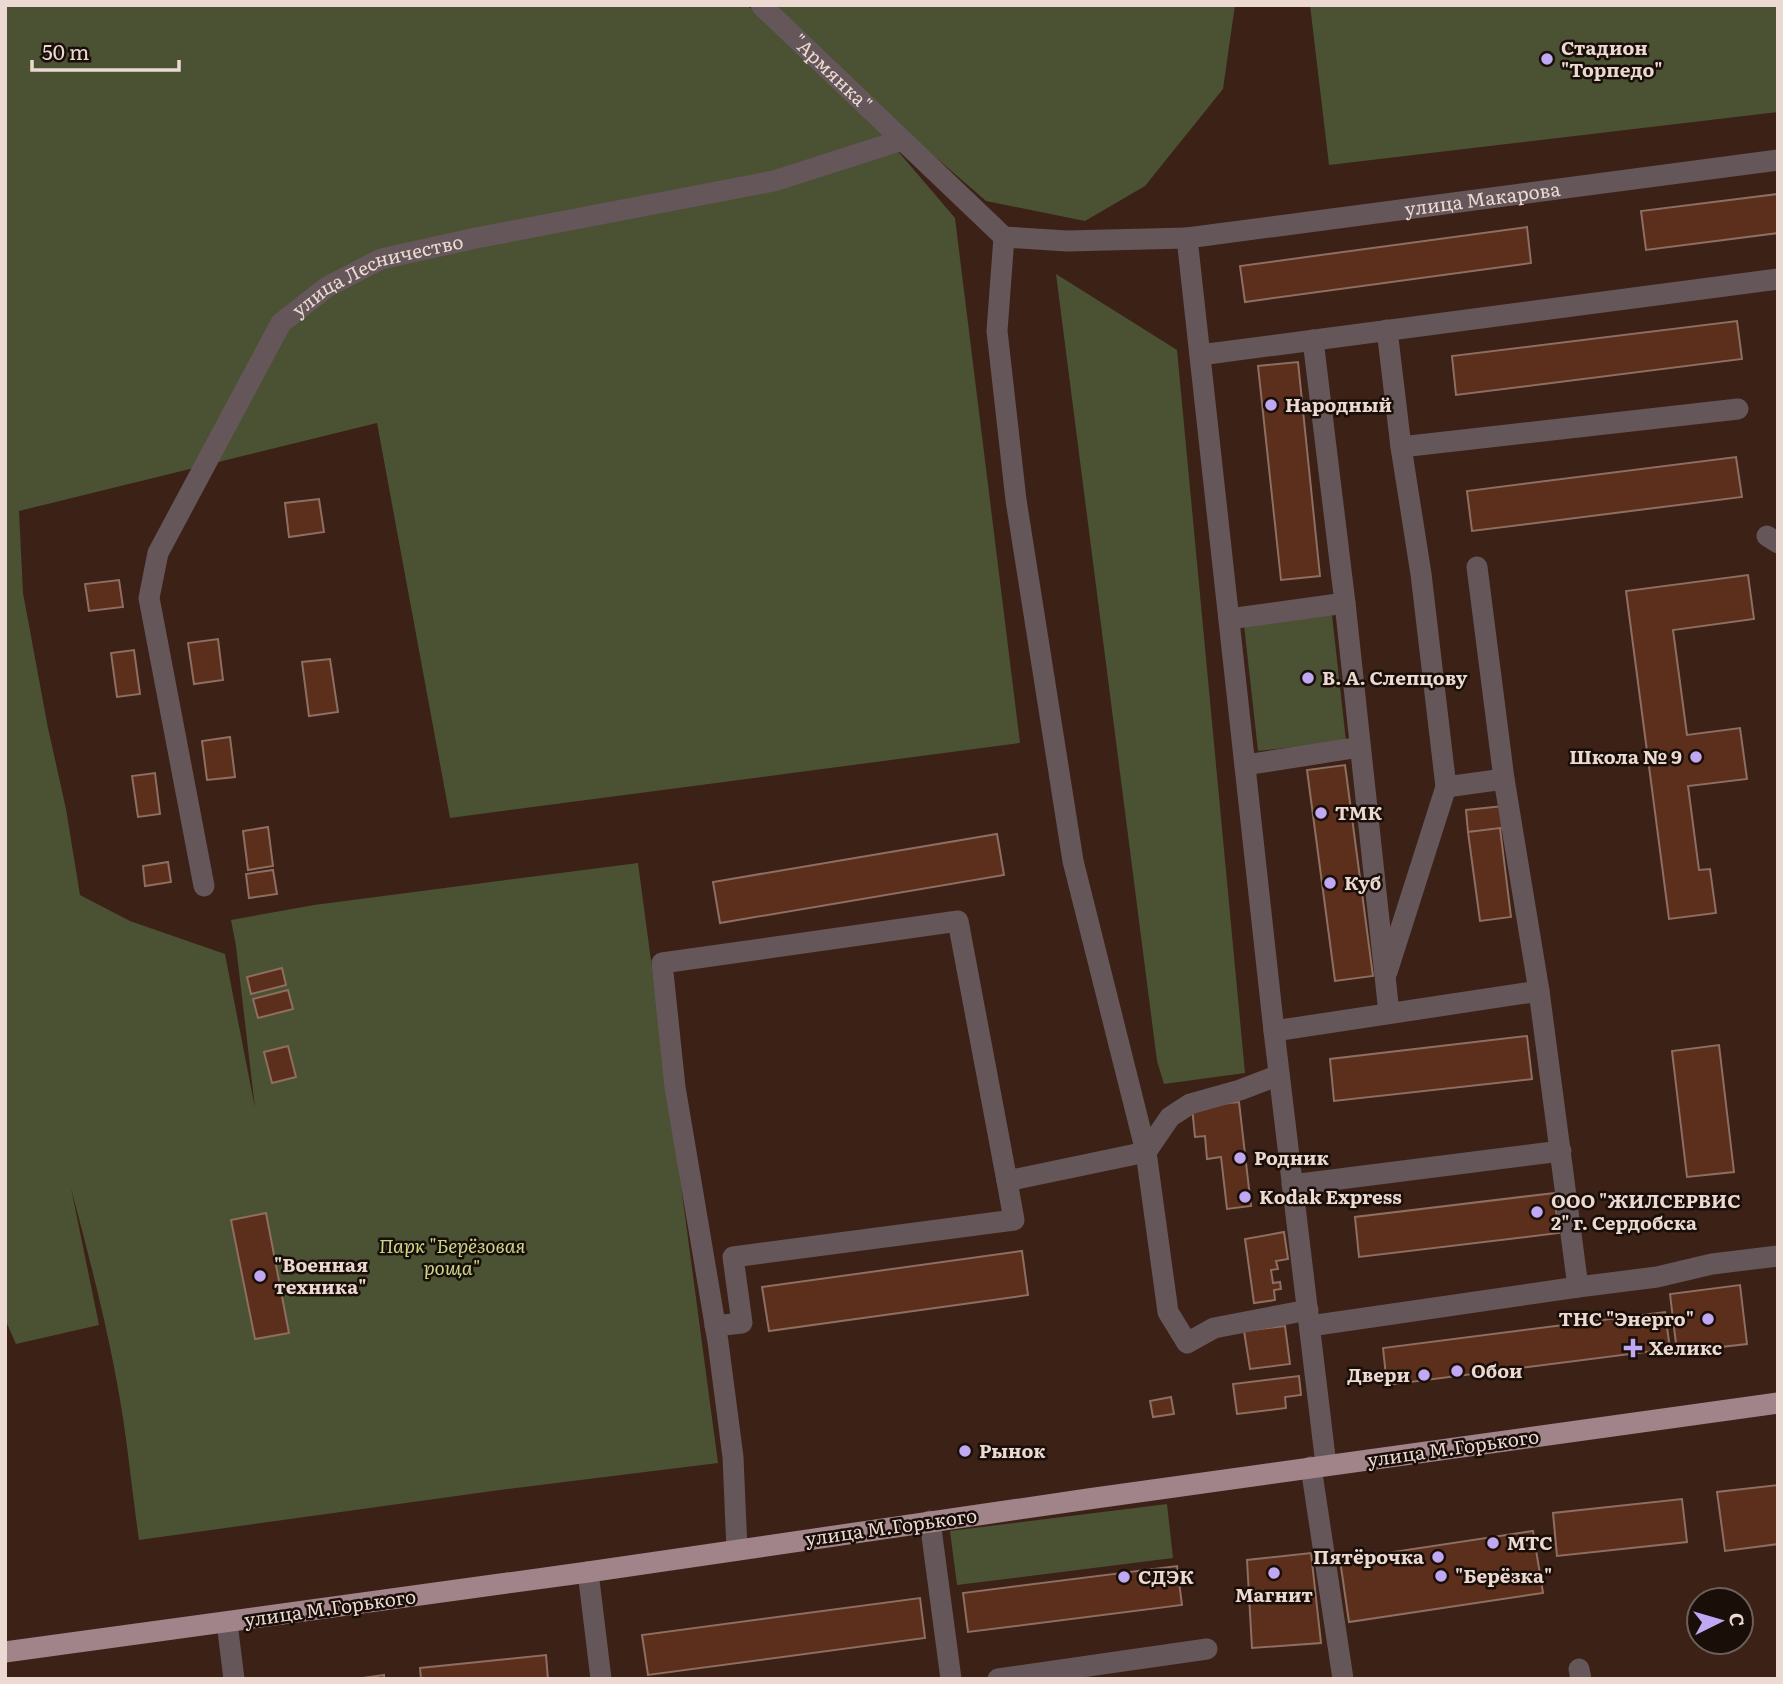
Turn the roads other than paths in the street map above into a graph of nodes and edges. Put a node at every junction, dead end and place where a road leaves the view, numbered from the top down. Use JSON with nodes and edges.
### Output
{"nodes":[{"id":1,"x":761,"y":5,"type":"edge"},
{"id":2,"x":902,"y":140,"type":"junction"},
{"id":3,"x":1778,"y":160,"type":"edge"},
{"id":4,"x":1004,"y":237,"type":"junction"},
{"id":5,"x":1187,"y":239,"type":"junction"},
{"id":6,"x":1778,"y":279,"type":"edge"},
{"id":7,"x":1387,"y":330,"type":"junction"},
{"id":8,"x":1313,"y":340,"type":"junction"},
{"id":9,"x":1200,"y":355,"type":"junction"},
{"id":10,"x":1738,"y":409,"type":"dead end"},
{"id":11,"x":1401,"y":447,"type":"junction"},
{"id":12,"x":1477,"y":567,"type":"dead end"},
{"id":13,"x":1345,"y":603,"type":"junction"},
{"id":14,"x":1229,"y":619,"type":"junction"},
{"id":15,"x":1360,"y":747,"type":"junction"},
{"id":16,"x":1245,"y":765,"type":"junction"},
{"id":17,"x":1504,"y":779,"type":"junction"},
{"id":18,"x":1446,"y":787,"type":"junction"},
{"id":19,"x":204,"y":886,"type":"dead end"},
{"id":20,"x":1385,"y":980,"type":"junction"},
{"id":21,"x":1539,"y":990,"type":"junction"},
{"id":22,"x":1389,"y":1013,"type":"junction"},
{"id":23,"x":1274,"y":1031,"type":"junction"},
{"id":24,"x":1279,"y":1075,"type":"junction"},
{"id":25,"x":1561,"y":1150,"type":"junction"},
{"id":26,"x":1146,"y":1152,"type":"junction"},
{"id":27,"x":1007,"y":1181,"type":"junction"},
{"id":28,"x":1292,"y":1185,"type":"junction"},
{"id":29,"x":1778,"y":1256,"type":"edge"},
{"id":30,"x":1578,"y":1287,"type":"junction"},
{"id":31,"x":1309,"y":1318,"type":"junction"},
{"id":32,"x":715,"y":1326,"type":"junction"},
{"id":33,"x":1778,"y":1404,"type":"edge"},
{"id":34,"x":1318,"y":1466,"type":"junction"},
{"id":35,"x":930,"y":1521,"type":"junction"},
{"id":36,"x":737,"y":1550,"type":"junction"},
{"id":37,"x":588,"y":1572,"type":"junction"},
{"id":38,"x":227,"y":1623,"type":"junction"},
{"id":39,"x":1207,"y":1649,"type":"dead end"},
{"id":40,"x":5,"y":1652,"type":"edge"},
{"id":41,"x":234,"y":1679,"type":"edge"},
{"id":42,"x":601,"y":1679,"type":"edge"},
{"id":43,"x":951,"y":1679,"type":"edge"},
{"id":44,"x":998,"y":1679,"type":"edge"},
{"id":45,"x":1343,"y":1679,"type":"edge"}],
"edges":[{"from":1,"to":2,"type":"street","name":"\"Армянка\""},
{"from":2,"to":4,"type":"street","name":"\"Армянка\""},
{"from":2,"to":19,"type":"street","name":"улица Лесничество"},
{"from":3,"to":5,"type":"street","name":"улица Макарова"},
{"from":4,"to":5,"type":"street","name":"улица Макарова"},
{"from":4,"to":26,"type":"street"},
{"from":5,"to":9,"type":"street"},
{"from":6,"to":7,"type":"street"},
{"from":7,"to":8,"type":"street"},
{"from":7,"to":11,"type":"street"},
{"from":8,"to":9,"type":"street"},
{"from":8,"to":13,"type":"street"},
{"from":9,"to":14,"type":"street"},
{"from":10,"to":11,"type":"street"},
{"from":11,"to":18,"type":"street"},
{"from":12,"to":17,"type":"street"},
{"from":13,"to":14,"type":"street"},
{"from":13,"to":15,"type":"street"},
{"from":14,"to":16,"type":"street"},
{"from":15,"to":16,"type":"street"},
{"from":15,"to":20,"type":"street"},
{"from":16,"to":23,"type":"street"},
{"from":17,"to":18,"type":"street"},
{"from":17,"to":21,"type":"street"},
{"from":18,"to":20,"type":"street"},
{"from":20,"to":22,"type":"street"},
{"from":21,"to":22,"type":"street"},
{"from":21,"to":25,"type":"street"},
{"from":22,"to":23,"type":"street"},
{"from":23,"to":24,"type":"street"},
{"from":24,"to":26,"type":"street"},
{"from":24,"to":28,"type":"street"},
{"from":25,"to":28,"type":"street"},
{"from":25,"to":30,"type":"street"},
{"from":26,"to":27,"type":"street"},
{"from":26,"to":31,"type":"street"},
{"from":27,"to":32,"type":"street"},
{"from":27,"to":32,"type":"street"},
{"from":28,"to":31,"type":"street"},
{"from":29,"to":30,"type":"street"},
{"from":30,"to":31,"type":"street"},
{"from":31,"to":34,"type":"street"},
{"from":32,"to":36,"type":"street"},
{"from":33,"to":34,"type":"main road","name":"улица М.Горького"},
{"from":34,"to":35,"type":"main road","name":"улица М.Горького"},
{"from":34,"to":45,"type":"street"},
{"from":35,"to":36,"type":"main road","name":"улица М.Горького"},
{"from":35,"to":43,"type":"street"},
{"from":36,"to":37,"type":"main road","name":"улица М.Горького"},
{"from":37,"to":38,"type":"main road","name":"улица М.Горького"},
{"from":37,"to":42,"type":"street"},
{"from":38,"to":40,"type":"main road","name":"улица М.Горького"},
{"from":38,"to":41,"type":"street"},
{"from":39,"to":44,"type":"street"}]}
